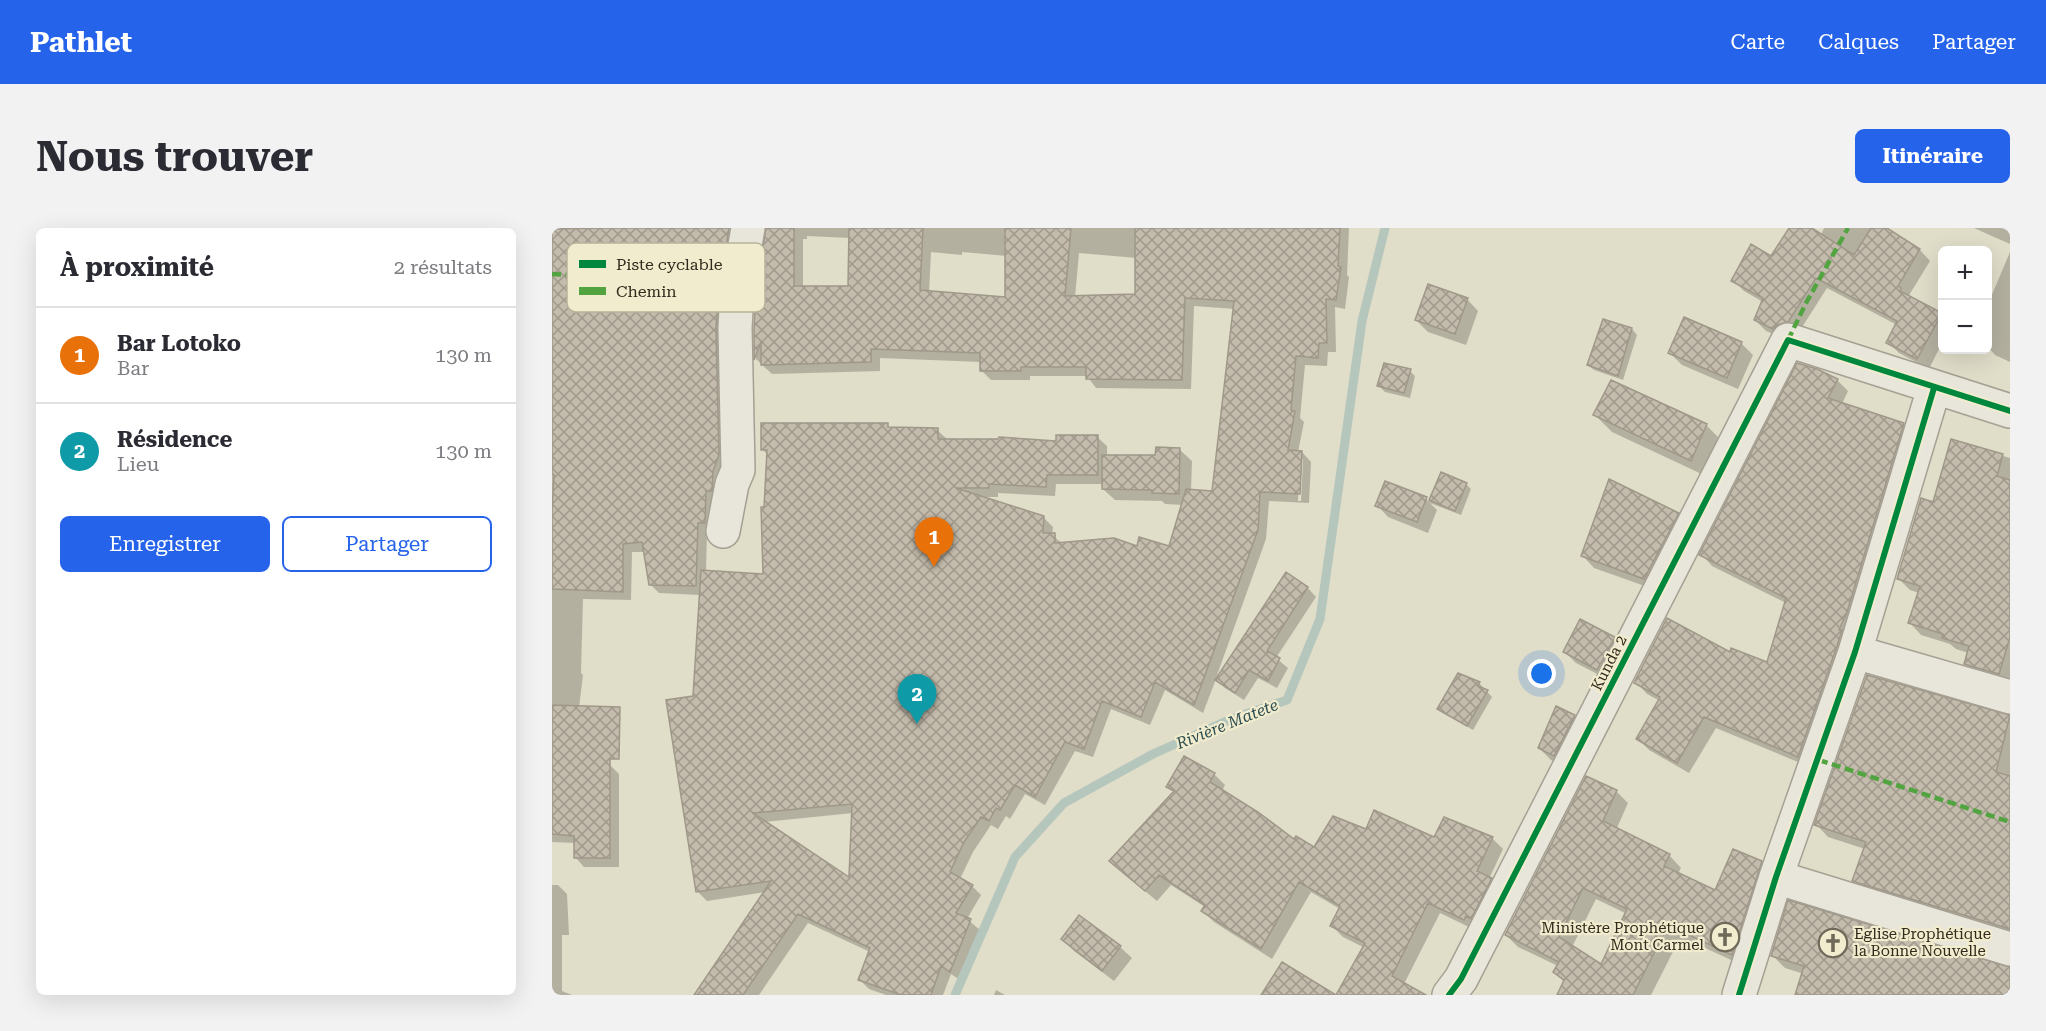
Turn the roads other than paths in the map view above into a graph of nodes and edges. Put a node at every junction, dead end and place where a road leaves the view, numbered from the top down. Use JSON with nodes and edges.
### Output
{"nodes":[{"id":1,"x":748,"y":228,"type":"edge"},
{"id":2,"x":745,"y":243,"type":"edge"},
{"id":3,"x":736,"y":312,"type":"edge"},
{"id":4,"x":1934,"y":388,"type":"junction"},
{"id":5,"x":2010,"y":411,"type":"edge"},
{"id":6,"x":723,"y":531,"type":"dead end"},
{"id":7,"x":1855,"y":652,"type":"junction"},
{"id":8,"x":2010,"y":697,"type":"edge"},
{"id":9,"x":1776,"y":878,"type":"junction"},
{"id":10,"x":2010,"y":949,"type":"edge"},
{"id":11,"x":1449,"y":995,"type":"edge"},
{"id":12,"x":1739,"y":995,"type":"edge"}],
"edges":[{"from":1,"to":2,"type":"street"},
{"from":3,"to":6,"type":"street"},
{"from":4,"to":5,"type":"street"},
{"from":4,"to":7,"type":"street"},
{"from":4,"to":11,"type":"street","name":"Kunda 2"},
{"from":7,"to":8,"type":"street"},
{"from":7,"to":9,"type":"street"},
{"from":9,"to":10,"type":"street"},
{"from":9,"to":12,"type":"street"}]}
